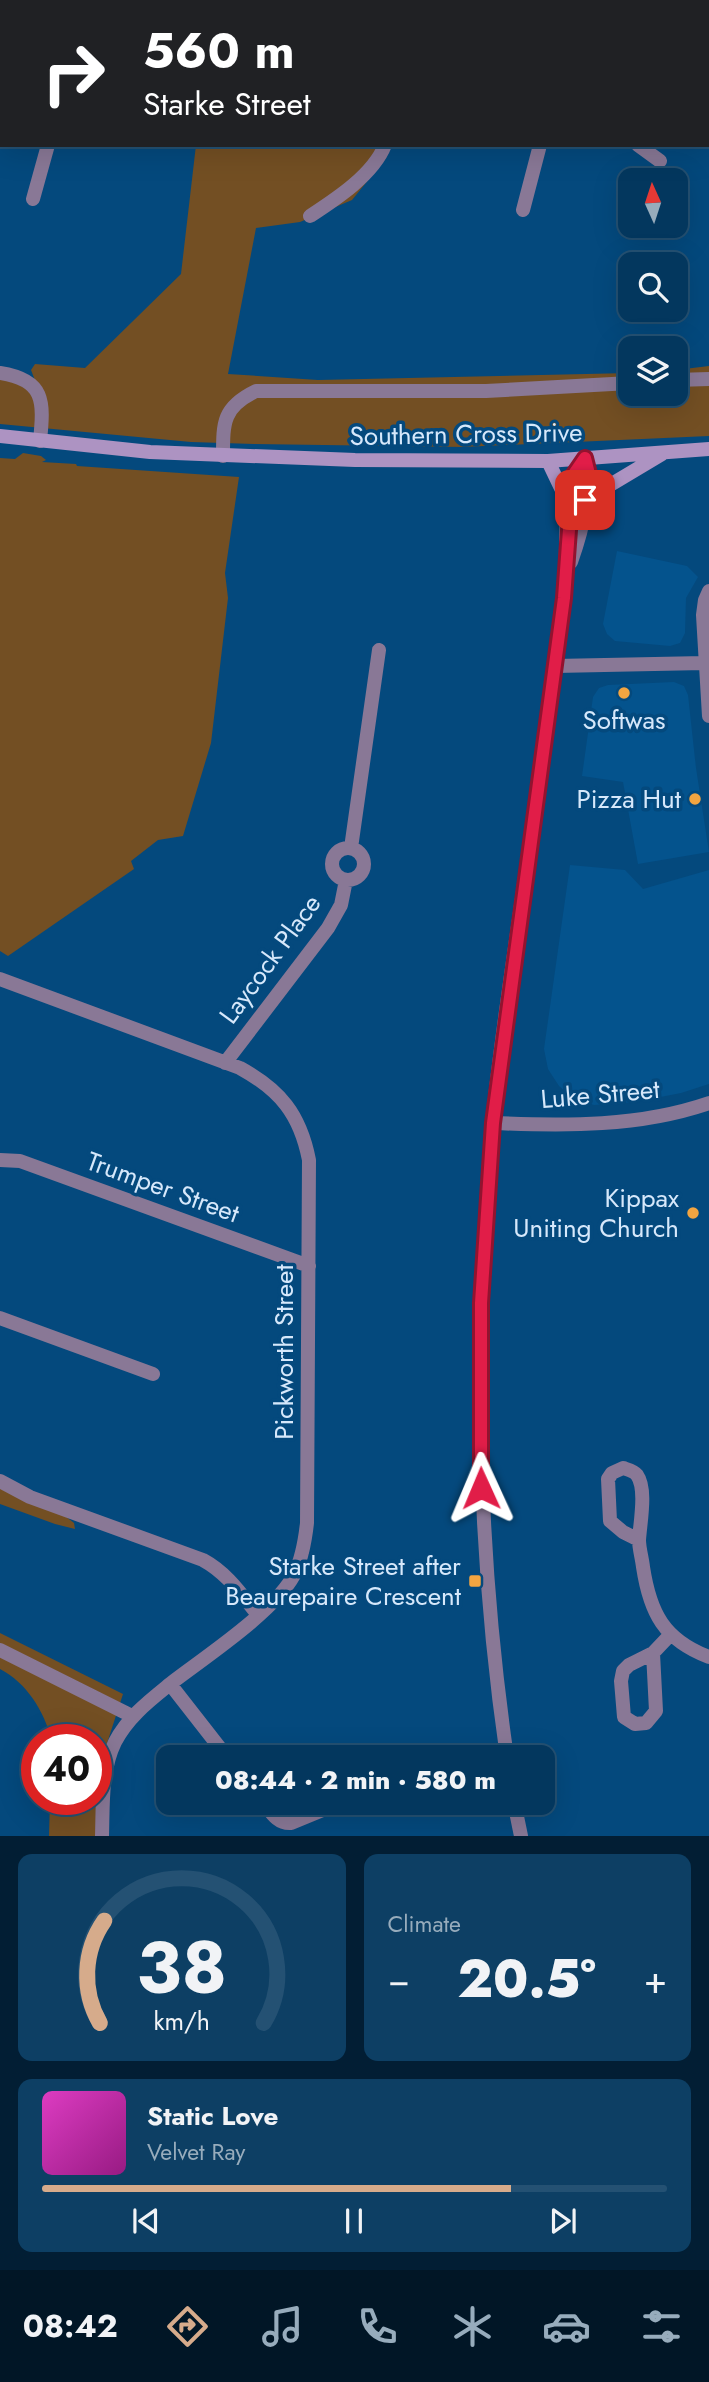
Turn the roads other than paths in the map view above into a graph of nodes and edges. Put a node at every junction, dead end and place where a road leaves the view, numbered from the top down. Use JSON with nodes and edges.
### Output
{"nodes":[{"id":1,"x":47,"y":147,"type":"edge"},
{"id":2,"x":384,"y":147,"type":"edge"},
{"id":3,"x":539,"y":147,"type":"edge"},
{"id":4,"x":641,"y":147,"type":"edge"},
{"id":5,"x":660,"y":161,"type":"dead end"},
{"id":6,"x":33,"y":199,"type":"dead end"},
{"id":7,"x":523,"y":210,"type":"dead end"},
{"id":8,"x":310,"y":216,"type":"dead end"},
{"id":9,"x":0,"y":373,"type":"edge"},
{"id":10,"x":709,"y":379,"type":"edge"},
{"id":11,"x":688,"y":380,"type":"edge"},
{"id":12,"x":618,"y":384,"type":"edge"},
{"id":13,"x":0,"y":436,"type":"edge"},
{"id":14,"x":40,"y":441,"type":"junction"},
{"id":15,"x":709,"y":449,"type":"edge"},
{"id":16,"x":666,"y":452,"type":"junction"},
{"id":17,"x":223,"y":456,"type":"junction"},
{"id":18,"x":585,"y":458,"type":"junction"},
{"id":19,"x":548,"y":461,"type":"junction"},
{"id":20,"x":585,"y":500,"type":"junction"},
{"id":21,"x":569,"y":505,"type":"junction"},
{"id":22,"x":566,"y":575,"type":"junction"},
{"id":23,"x":709,"y":591,"type":"edge"},
{"id":24,"x":379,"y":650,"type":"dead end"},
{"id":25,"x":704,"y":663,"type":"junction"},
{"id":26,"x":555,"y":666,"type":"junction"},
{"id":27,"x":709,"y":716,"type":"edge"},
{"id":28,"x":351,"y":848,"type":"junction"},
{"id":29,"x":346,"y":880,"type":"junction"},
{"id":30,"x":0,"y":979,"type":"edge"},
{"id":31,"x":225,"y":1063,"type":"junction"},
{"id":32,"x":709,"y":1103,"type":"edge"},
{"id":33,"x":493,"y":1123,"type":"junction"},
{"id":34,"x":0,"y":1160,"type":"edge"},
{"id":35,"x":309,"y":1266,"type":"junction"},
{"id":36,"x":0,"y":1318,"type":"edge"},
{"id":37,"x":153,"y":1374,"type":"dead end"},
{"id":38,"x":0,"y":1480,"type":"edge"},
{"id":39,"x":639,"y":1540,"type":"junction"},
{"id":40,"x":258,"y":1615,"type":"junction"},
{"id":41,"x":671,"y":1634,"type":"junction"},
{"id":42,"x":0,"y":1650,"type":"edge"},
{"id":43,"x":653,"y":1653,"type":"junction"},
{"id":44,"x":709,"y":1657,"type":"edge"},
{"id":45,"x":170,"y":1684,"type":"junction"},
{"id":46,"x":132,"y":1716,"type":"junction"},
{"id":47,"x":218,"y":1745,"type":"edge"},
{"id":48,"x":505,"y":1745,"type":"edge"},
{"id":49,"x":274,"y":1815,"type":"edge"},
{"id":50,"x":310,"y":1815,"type":"edge"},
{"id":51,"x":517,"y":1815,"type":"edge"},
{"id":52,"x":102,"y":1836,"type":"edge"},
{"id":53,"x":521,"y":1836,"type":"edge"}],
"edges":[{"from":1,"to":6,"type":"street"},
{"from":2,"to":8,"type":"street"},
{"from":3,"to":7,"type":"street"},
{"from":4,"to":5,"type":"street"},
{"from":9,"to":14,"type":"street"},
{"from":10,"to":11,"type":"street"},
{"from":12,"to":17,"type":"street","name":"Southern Cross Drive"},
{"from":13,"to":14,"type":"main road","name":"Southern Cross Drive"},
{"from":14,"to":17,"type":"main road","name":"Southern Cross Drive"},
{"from":15,"to":16,"type":"main road","name":"Southern Cross Drive"},
{"from":16,"to":18,"type":"main road","name":"Southern Cross Drive"},
{"from":16,"to":20,"type":"main road"},
{"from":17,"to":19,"type":"main road","name":"Southern Cross Drive"},
{"from":18,"to":19,"type":"main road","name":"Southern Cross Drive"},
{"from":18,"to":20,"type":"street"},
{"from":18,"to":21,"type":"street"},
{"from":19,"to":21,"type":"main road"},
{"from":20,"to":22,"type":"street"},
{"from":21,"to":22,"type":"street"},
{"from":22,"to":26,"type":"street"},
{"from":23,"to":25,"type":"street"},
{"from":24,"to":28,"type":"street","name":"Laycock Place"},
{"from":25,"to":26,"type":"street"},
{"from":25,"to":27,"type":"street"},
{"from":26,"to":33,"type":"street"},
{"from":28,"to":29,"type":"street","name":"Laycock Place"},
{"from":28,"to":29,"type":"street","name":"Laycock Place"},
{"from":29,"to":31,"type":"street","name":"Laycock Place"},
{"from":30,"to":31,"type":"street","name":"Pickworth Street"},
{"from":31,"to":35,"type":"street","name":"Pickworth Street"},
{"from":32,"to":33,"type":"street","name":"Luke Street"},
{"from":33,"to":48,"type":"street"},
{"from":34,"to":35,"type":"street","name":"Trumper Street"},
{"from":35,"to":40,"type":"street","name":"Pickworth Street"},
{"from":36,"to":37,"type":"street"},
{"from":38,"to":40,"type":"street"},
{"from":39,"to":39,"type":"street"},
{"from":39,"to":41,"type":"street"},
{"from":40,"to":45,"type":"street","name":"Pickworth Street"},
{"from":41,"to":43,"type":"street"},
{"from":41,"to":44,"type":"street"},
{"from":42,"to":46,"type":"street"},
{"from":43,"to":43,"type":"street"},
{"from":45,"to":46,"type":"street","name":"Pickworth Street"},
{"from":45,"to":47,"type":"street"},
{"from":46,"to":52,"type":"street","name":"Pickworth Street"},
{"from":49,"to":50,"type":"street"},
{"from":51,"to":53,"type":"street"}]}
